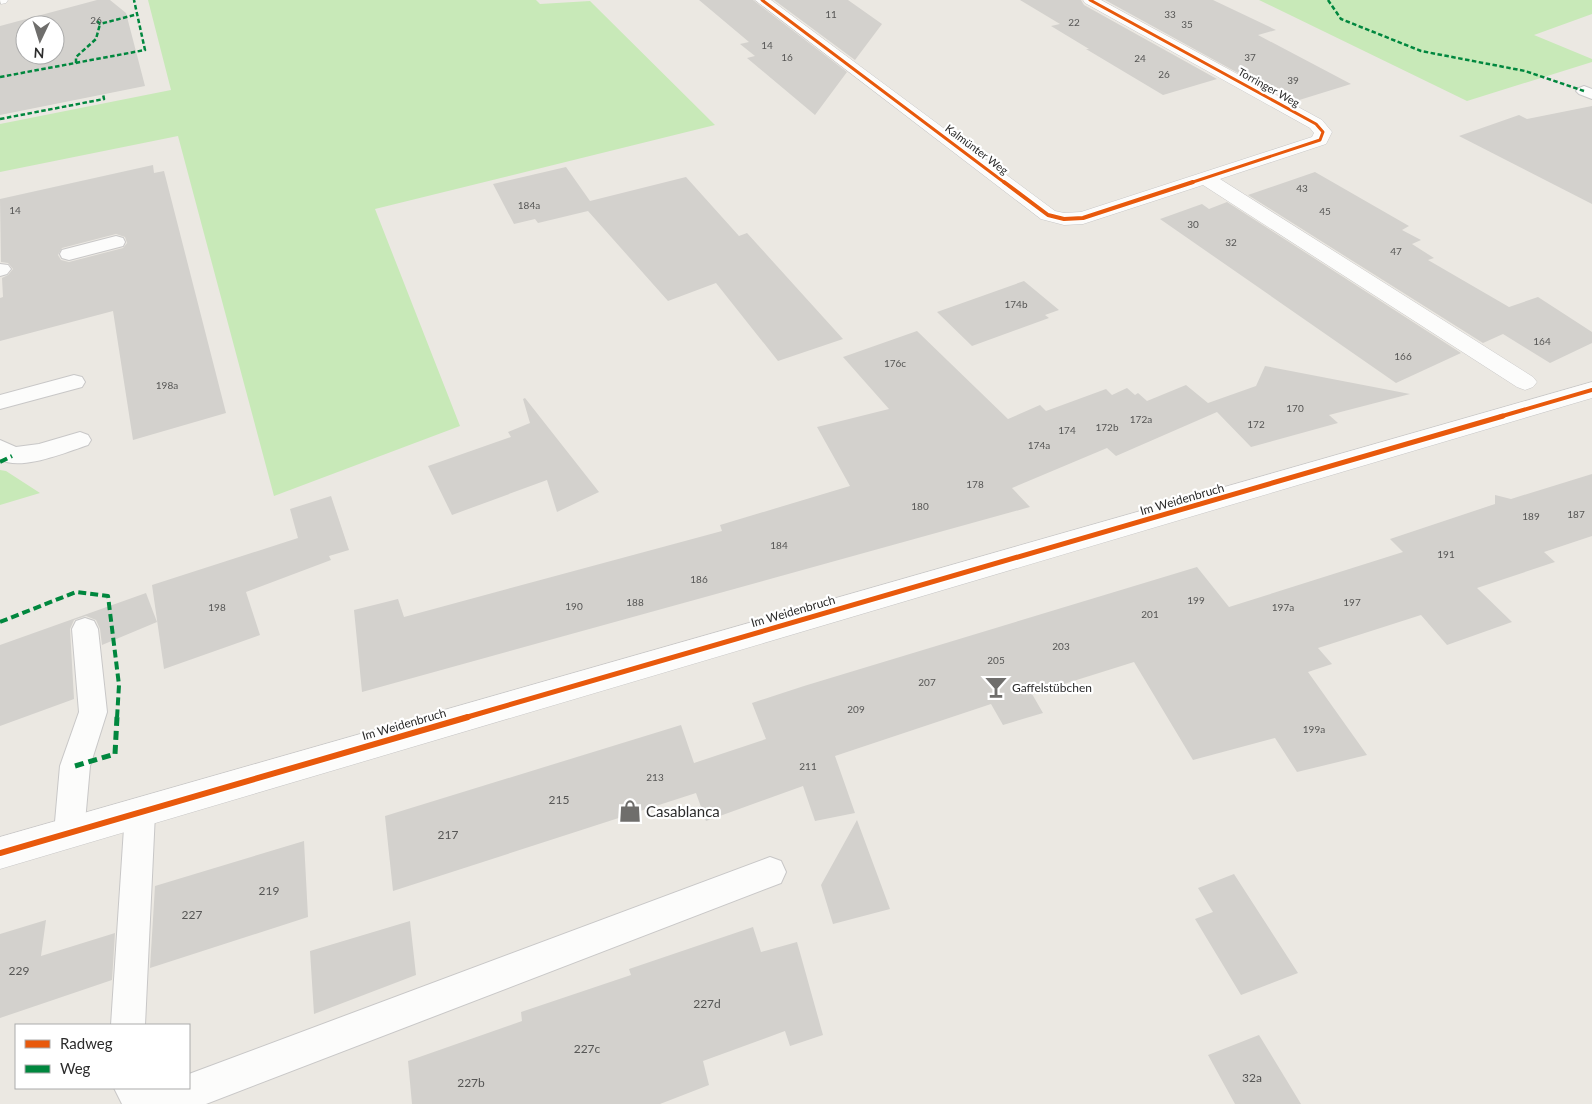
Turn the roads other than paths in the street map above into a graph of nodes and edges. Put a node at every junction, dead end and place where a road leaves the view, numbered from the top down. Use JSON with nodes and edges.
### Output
{"nodes":[{"id":1,"x":762,"y":0,"type":"edge"},
{"id":2,"x":1090,"y":0,"type":"edge"},
{"id":3,"x":1206,"y":178,"type":"junction"},
{"id":4,"x":116,"y":242,"type":"dead end"},
{"id":5,"x":69,"y":254,"type":"dead end"},
{"id":6,"x":74,"y":382,"type":"dead end"},
{"id":7,"x":1525,"y":382,"type":"dead end"},
{"id":8,"x":1592,"y":390,"type":"edge"},
{"id":9,"x":0,"y":402,"type":"edge"},
{"id":10,"x":80,"y":440,"type":"dead end"},
{"id":11,"x":0,"y":448,"type":"edge"},
{"id":12,"x":85,"y":629,"type":"dead end"},
{"id":13,"x":140,"y":813,"type":"junction"},
{"id":14,"x":69,"y":833,"type":"junction"},
{"id":15,"x":0,"y":853,"type":"edge"},
{"id":16,"x":770,"y":872,"type":"dead end"},
{"id":17,"x":128,"y":1024,"type":"edge"},
{"id":18,"x":133,"y":1089,"type":"edge"}],
"edges":[{"from":1,"to":3,"type":"street","name":"Kalmünter Weg"},
{"from":2,"to":3,"type":"street","name":"Torringer Weg"},
{"from":3,"to":7,"type":"street"},
{"from":4,"to":5,"type":"lane"},
{"from":6,"to":9,"type":"lane"},
{"from":8,"to":13,"type":"street","name":"Im Weidenbruch"},
{"from":10,"to":11,"type":"lane"},
{"from":12,"to":14,"type":"lane"},
{"from":13,"to":14,"type":"street","name":"Im Weidenbruch"},
{"from":13,"to":17,"type":"lane"},
{"from":14,"to":15,"type":"street","name":"Im Weidenbruch"},
{"from":16,"to":18,"type":"lane"}]}
